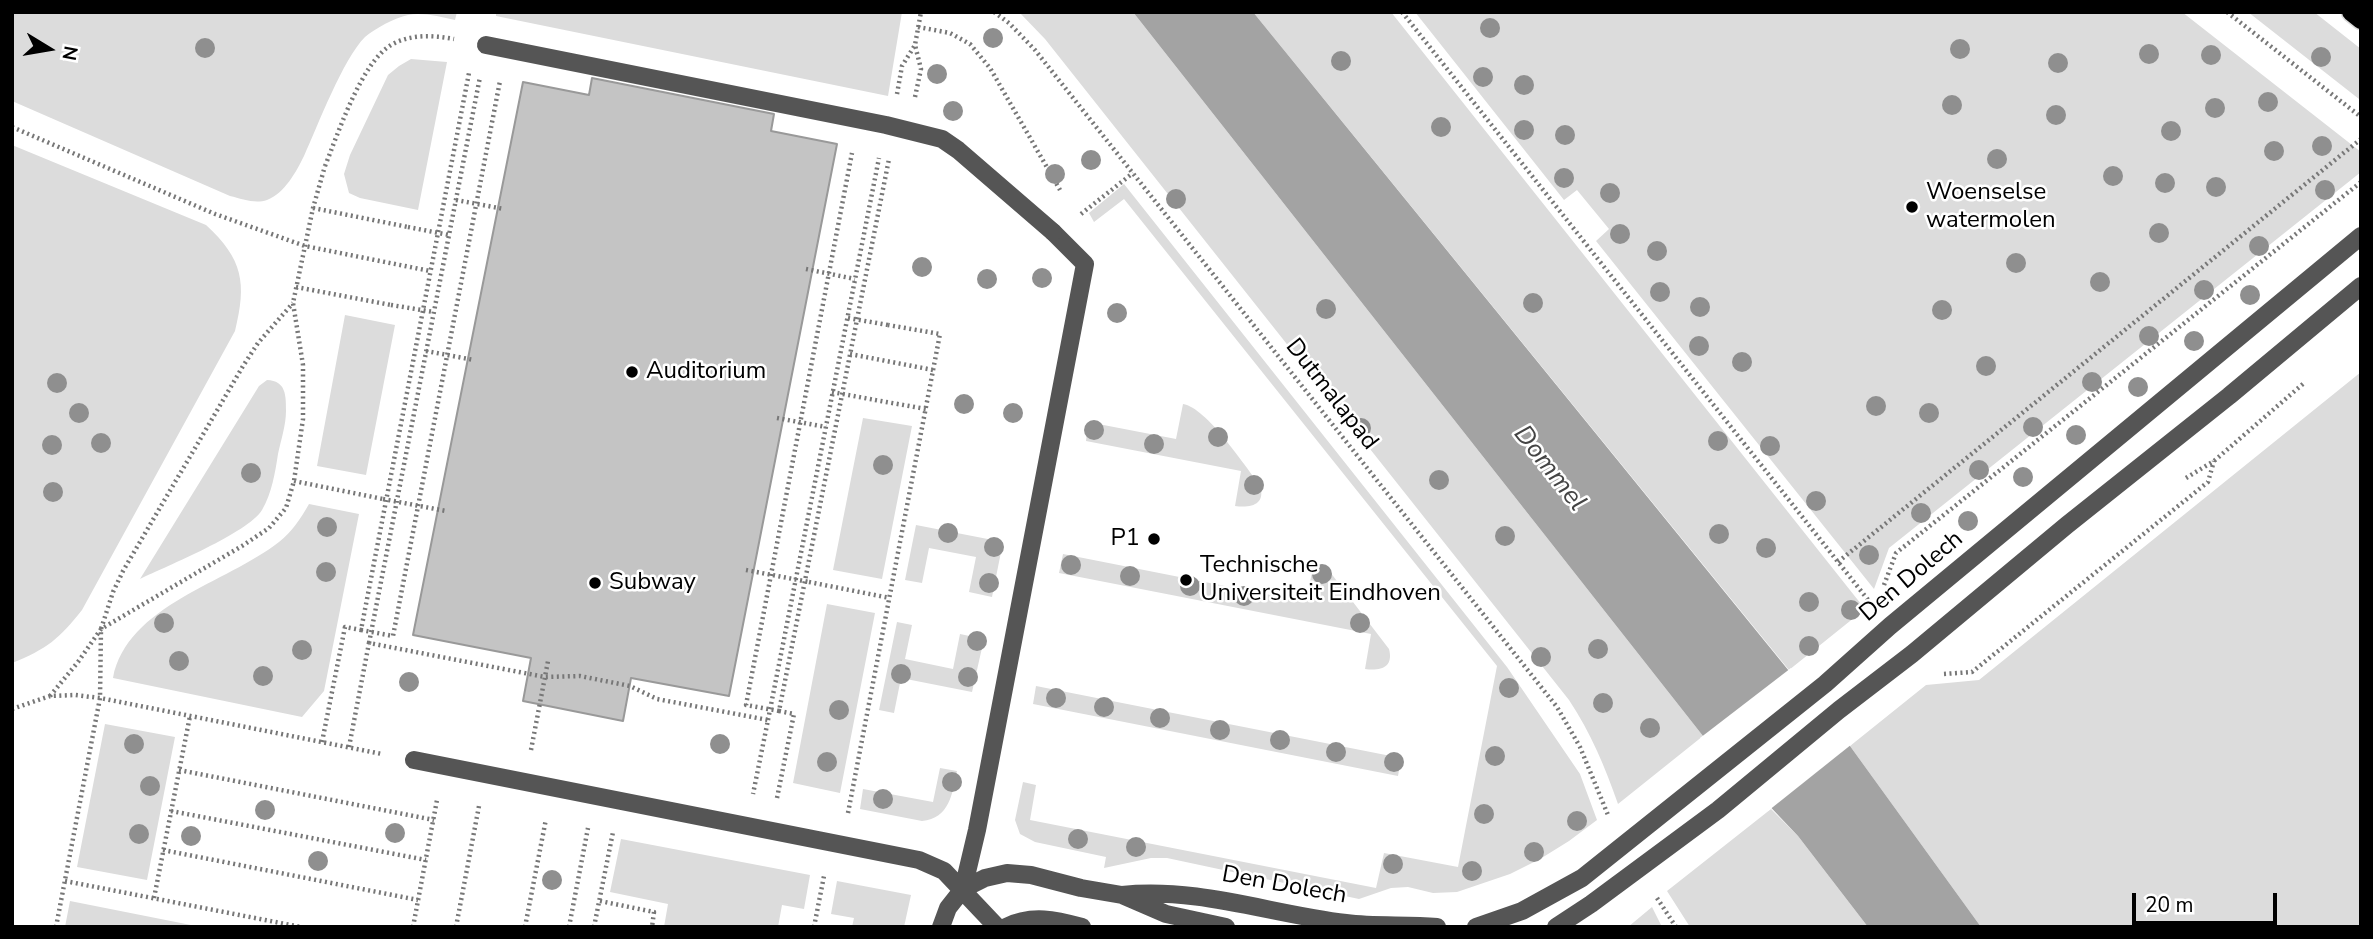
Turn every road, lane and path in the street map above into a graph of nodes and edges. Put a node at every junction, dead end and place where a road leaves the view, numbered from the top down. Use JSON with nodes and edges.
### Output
{"nodes":[{"id":1,"x":921,"y":12,"type":"edge"},
{"id":2,"x":993,"y":12,"type":"edge"},
{"id":3,"x":1402,"y":12,"type":"edge"},
{"id":4,"x":2227,"y":12,"type":"edge"},
{"id":5,"x":2351,"y":12,"type":"edge"},
{"id":6,"x":2361,"y":20,"type":"edge"},
{"id":7,"x":918,"y":27,"type":"junction"},
{"id":8,"x":486,"y":45,"type":"junction"},
{"id":9,"x":915,"y":45,"type":"junction"},
{"id":10,"x":471,"y":60,"type":"dead end"},
{"id":11,"x":500,"y":81,"type":"dead end"},
{"id":12,"x":895,"y":102,"type":"dead end"},
{"id":13,"x":913,"y":109,"type":"dead end"},
{"id":14,"x":2361,"y":117,"type":"edge"},
{"id":15,"x":886,"y":125,"type":"junction"},
{"id":16,"x":12,"y":127,"type":"edge"},
{"id":17,"x":2361,"y":139,"type":"edge"},
{"id":18,"x":853,"y":150,"type":"dead end"},
{"id":19,"x":890,"y":156,"type":"dead end"},
{"id":20,"x":1133,"y":173,"type":"junction"},
{"id":21,"x":2361,"y":182,"type":"edge"},
{"id":22,"x":1063,"y":195,"type":"dead end"},
{"id":23,"x":456,"y":200,"type":"junction"},
{"id":24,"x":313,"y":208,"type":"junction"},
{"id":25,"x":505,"y":209,"type":"dead end"},
{"id":26,"x":449,"y":235,"type":"junction"},
{"id":27,"x":2361,"y":236,"type":"edge"},
{"id":28,"x":305,"y":246,"type":"junction"},
{"id":29,"x":1070,"y":248,"type":"junction"},
{"id":30,"x":806,"y":269,"type":"dead end"},
{"id":31,"x":430,"y":271,"type":"junction"},
{"id":32,"x":855,"y":279,"type":"junction"},
{"id":33,"x":2361,"y":286,"type":"edge"},
{"id":34,"x":296,"y":287,"type":"junction"},
{"id":35,"x":293,"y":303,"type":"junction"},
{"id":36,"x":434,"y":313,"type":"junction"},
{"id":37,"x":848,"y":317,"type":"junction"},
{"id":38,"x":426,"y":351,"type":"junction"},
{"id":39,"x":850,"y":354,"type":"junction"},
{"id":40,"x":474,"y":360,"type":"dead end"},
{"id":41,"x":933,"y":370,"type":"junction"},
{"id":42,"x":2306,"y":381,"type":"dead end"},
{"id":43,"x":832,"y":392,"type":"junction"},
{"id":44,"x":926,"y":409,"type":"junction"},
{"id":45,"x":777,"y":418,"type":"dead end"},
{"id":46,"x":826,"y":427,"type":"junction"},
{"id":47,"x":294,"y":481,"type":"junction"},
{"id":48,"x":446,"y":511,"type":"dead end"},
{"id":49,"x":1839,"y":562,"type":"junction"},
{"id":50,"x":746,"y":570,"type":"dead end"},
{"id":51,"x":1884,"y":586,"type":"dead end"},
{"id":52,"x":890,"y":598,"type":"junction"},
{"id":53,"x":1875,"y":608,"type":"dead end"},
{"id":54,"x":101,"y":629,"type":"junction"},
{"id":55,"x":361,"y":630,"type":"junction"},
{"id":56,"x":369,"y":643,"type":"junction"},
{"id":57,"x":1912,"y":654,"type":"junction"},
{"id":58,"x":548,"y":661,"type":"dead end"},
{"id":59,"x":545,"y":677,"type":"junction"},
{"id":60,"x":50,"y":696,"type":"junction"},
{"id":61,"x":100,"y":698,"type":"junction"},
{"id":62,"x":12,"y":709,"type":"edge"},
{"id":63,"x":779,"y":711,"type":"junction"},
{"id":64,"x":190,"y":716,"type":"junction"},
{"id":65,"x":768,"y":720,"type":"junction"},
{"id":66,"x":322,"y":742,"type":"junction"},
{"id":67,"x":349,"y":747,"type":"junction"},
{"id":68,"x":414,"y":760,"type":"joint"},
{"id":69,"x":444,"y":766,"type":"junction"},
{"id":70,"x":179,"y":770,"type":"junction"},
{"id":71,"x":485,"y":774,"type":"junction"},
{"id":72,"x":780,"y":781,"type":"dead end"},
{"id":73,"x":524,"y":782,"type":"junction"},
{"id":74,"x":552,"y":787,"type":"junction"},
{"id":75,"x":594,"y":796,"type":"junction"},
{"id":76,"x":619,"y":801,"type":"junction"},
{"id":77,"x":171,"y":811,"type":"junction"},
{"id":78,"x":434,"y":820,"type":"junction"},
{"id":79,"x":1610,"y":821,"type":"dead end"},
{"id":80,"x":746,"y":826,"type":"junction"},
{"id":81,"x":836,"y":843,"type":"junction"},
{"id":82,"x":163,"y":850,"type":"junction"},
{"id":83,"x":426,"y":860,"type":"junction"},
{"id":84,"x":65,"y":881,"type":"junction"},
{"id":85,"x":963,"y":889,"type":"junction"},
{"id":86,"x":1122,"y":895,"type":"junction"},
{"id":87,"x":1656,"y":896,"type":"dead end"},
{"id":88,"x":154,"y":898,"type":"junction"},
{"id":89,"x":418,"y":900,"type":"junction"},
{"id":90,"x":600,"y":901,"type":"junction"},
{"id":91,"x":56,"y":927,"type":"edge"},
{"id":92,"x":301,"y":927,"type":"edge"},
{"id":93,"x":413,"y":927,"type":"edge"},
{"id":94,"x":456,"y":927,"type":"edge"},
{"id":95,"x":525,"y":927,"type":"edge"},
{"id":96,"x":569,"y":927,"type":"edge"},
{"id":97,"x":594,"y":927,"type":"edge"},
{"id":98,"x":652,"y":927,"type":"edge"},
{"id":99,"x":814,"y":927,"type":"edge"},
{"id":100,"x":941,"y":927,"type":"edge"},
{"id":101,"x":997,"y":927,"type":"edge"},
{"id":102,"x":1006,"y":927,"type":"edge"},
{"id":103,"x":1082,"y":927,"type":"edge"},
{"id":104,"x":1226,"y":927,"type":"edge"},
{"id":105,"x":1437,"y":927,"type":"edge"},
{"id":106,"x":1476,"y":927,"type":"edge"},
{"id":107,"x":1556,"y":927,"type":"edge"},
{"id":108,"x":1676,"y":927,"type":"edge"}],
"edges":[{"from":1,"to":7,"type":"path"},
{"from":2,"to":20,"type":"path","name":"Dutmalapad"},
{"from":3,"to":49,"type":"path"},
{"from":4,"to":14,"type":"path"},
{"from":5,"to":6,"type":"main road"},
{"from":7,"to":9,"type":"path"},
{"from":7,"to":22,"type":"path"},
{"from":8,"to":15,"type":"street","bridge":true},
{"from":8,"to":23,"type":"path","bridge":true},
{"from":8,"to":24,"type":"path","bridge":true},
{"from":9,"to":12,"type":"path"},
{"from":9,"to":13,"type":"path"},
{"from":10,"to":31,"type":"path"},
{"from":11,"to":55,"type":"path"},
{"from":15,"to":29,"type":"street","bridge":true},
{"from":15,"to":32,"type":"path","bridge":true},
{"from":16,"to":28,"type":"path"},
{"from":17,"to":49,"type":"path"},
{"from":18,"to":63,"type":"path"},
{"from":19,"to":39,"type":"path"},
{"from":20,"to":29,"type":"path"},
{"from":20,"to":79,"type":"path","name":"Dutmalapad"},
{"from":21,"to":51,"type":"path"},
{"from":23,"to":25,"type":"path","bridge":true},
{"from":23,"to":26,"type":"path","bridge":true},
{"from":24,"to":26,"type":"path","bridge":true},
{"from":24,"to":28,"type":"path"},
{"from":26,"to":36,"type":"path","bridge":true},
{"from":27,"to":106,"type":"street","name":"Den Dolech"},
{"from":28,"to":31,"type":"path"},
{"from":28,"to":34,"type":"path"},
{"from":29,"to":85,"type":"street"},
{"from":30,"to":32,"type":"path","bridge":true},
{"from":31,"to":55,"type":"path"},
{"from":32,"to":37,"type":"path","bridge":true},
{"from":33,"to":57,"type":"street"},
{"from":34,"to":35,"type":"path"},
{"from":34,"to":36,"type":"path","bridge":true},
{"from":35,"to":47,"type":"path"},
{"from":35,"to":54,"type":"path"},
{"from":36,"to":38,"type":"path","bridge":true},
{"from":37,"to":41,"type":"path","bridge":true},
{"from":37,"to":43,"type":"path","bridge":true},
{"from":38,"to":40,"type":"path","bridge":true},
{"from":38,"to":56,"type":"path","bridge":true},
{"from":39,"to":41,"type":"path"},
{"from":39,"to":63,"type":"path"},
{"from":41,"to":44,"type":"path"},
{"from":42,"to":57,"type":"path"},
{"from":43,"to":44,"type":"path","bridge":true},
{"from":43,"to":46,"type":"path","bridge":true},
{"from":44,"to":52,"type":"path"},
{"from":45,"to":46,"type":"path","bridge":true},
{"from":46,"to":65,"type":"path","bridge":true},
{"from":47,"to":48,"type":"path","bridge":true},
{"from":47,"to":54,"type":"path"},
{"from":49,"to":53,"type":"path"},
{"from":50,"to":52,"type":"path","bridge":true},
{"from":52,"to":81,"type":"path"},
{"from":54,"to":60,"type":"path"},
{"from":54,"to":61,"type":"path"},
{"from":55,"to":66,"type":"path"},
{"from":56,"to":59,"type":"path"},
{"from":56,"to":67,"type":"path"},
{"from":57,"to":107,"type":"street"},
{"from":58,"to":59,"type":"path"},
{"from":59,"to":65,"type":"path"},
{"from":59,"to":73,"type":"path"},
{"from":60,"to":61,"type":"path"},
{"from":60,"to":62,"type":"path"},
{"from":61,"to":64,"type":"path"},
{"from":61,"to":84,"type":"path"},
{"from":63,"to":72,"type":"path"},
{"from":64,"to":66,"type":"path"},
{"from":64,"to":70,"type":"path"},
{"from":65,"to":80,"type":"path"},
{"from":66,"to":67,"type":"path"},
{"from":67,"to":68,"type":"path"},
{"from":68,"to":69,"type":"street"},
{"from":69,"to":71,"type":"street"},
{"from":69,"to":78,"type":"path"},
{"from":70,"to":77,"type":"path"},
{"from":70,"to":78,"type":"path"},
{"from":71,"to":73,"type":"street"},
{"from":71,"to":94,"type":"path"},
{"from":73,"to":74,"type":"street"},
{"from":74,"to":75,"type":"street"},
{"from":74,"to":95,"type":"path"},
{"from":75,"to":76,"type":"street"},
{"from":75,"to":96,"type":"path"},
{"from":76,"to":80,"type":"street"},
{"from":76,"to":90,"type":"path"},
{"from":77,"to":82,"type":"path"},
{"from":77,"to":83,"type":"path"},
{"from":78,"to":83,"type":"path"},
{"from":80,"to":81,"type":"street"},
{"from":81,"to":85,"type":"street"},
{"from":81,"to":99,"type":"path"},
{"from":82,"to":88,"type":"path"},
{"from":82,"to":89,"type":"path"},
{"from":83,"to":89,"type":"path"},
{"from":84,"to":88,"type":"path"},
{"from":84,"to":91,"type":"path"},
{"from":85,"to":86,"type":"street","name":"Den Dolech"},
{"from":85,"to":100,"type":"street"},
{"from":85,"to":101,"type":"street"},
{"from":86,"to":104,"type":"street","name":"Den Dolech"},
{"from":86,"to":105,"type":"street","name":"Den Dolech"},
{"from":87,"to":108,"type":"path"},
{"from":88,"to":92,"type":"path"},
{"from":89,"to":93,"type":"path"},
{"from":90,"to":97,"type":"path"},
{"from":90,"to":98,"type":"path"},
{"from":102,"to":103,"type":"street"}]}
